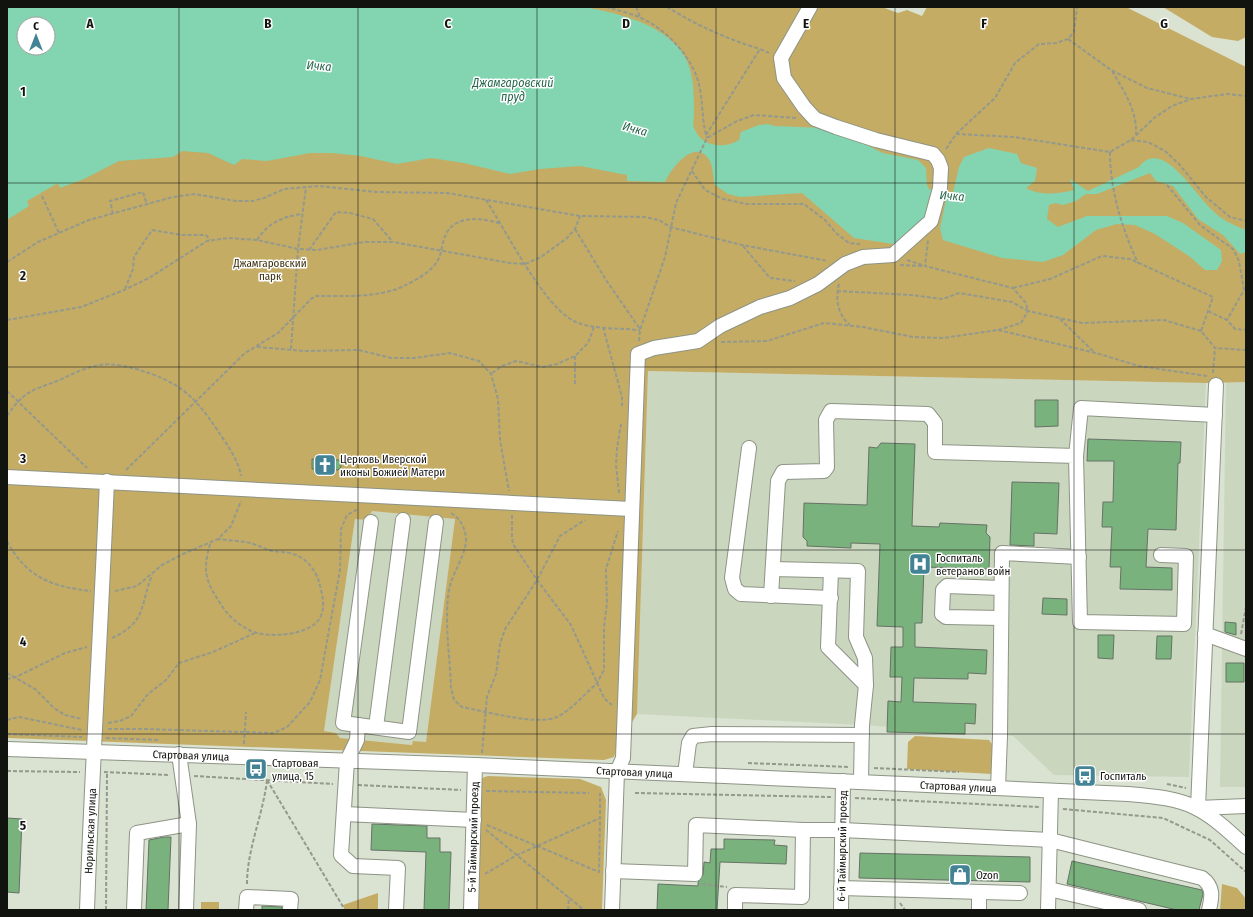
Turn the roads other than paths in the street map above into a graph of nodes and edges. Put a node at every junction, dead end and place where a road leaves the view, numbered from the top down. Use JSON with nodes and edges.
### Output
{"nodes":[{"id":1,"x":810,"y":7,"type":"edge"},
{"id":2,"x":1216,"y":385,"type":"dead end"},
{"id":3,"x":1215,"y":415,"type":"junction"},
{"id":4,"x":749,"y":448,"type":"dead end"},
{"id":5,"x":1076,"y":456,"type":"junction"},
{"id":6,"x":7,"y":476,"type":"edge"},
{"id":7,"x":107,"y":481,"type":"junction"},
{"id":8,"x":631,"y":509,"type":"junction"},
{"id":9,"x":403,"y":520,"type":"dead end"},
{"id":10,"x":371,"y":522,"type":"dead end"},
{"id":11,"x":436,"y":522,"type":"dead end"},
{"id":12,"x":1161,"y":555,"type":"dead end"},
{"id":13,"x":1079,"y":557,"type":"junction"},
{"id":14,"x":773,"y":570,"type":"junction"},
{"id":15,"x":831,"y":572,"type":"junction"},
{"id":16,"x":1002,"y":588,"type":"junction"},
{"id":17,"x":771,"y":596,"type":"junction"},
{"id":18,"x":831,"y":598,"type":"junction"},
{"id":19,"x":1001,"y":618,"type":"junction"},
{"id":20,"x":1204,"y":634,"type":"junction"},
{"id":21,"x":1243,"y":647,"type":"edge"},
{"id":22,"x":866,"y":685,"type":"junction"},
{"id":23,"x":358,"y":725,"type":"junction"},
{"id":24,"x":376,"y":727,"type":"junction"},
{"id":25,"x":862,"y":736,"type":"junction"},
{"id":26,"x":7,"y":749,"type":"edge"},
{"id":27,"x":93,"y":752,"type":"junction"},
{"id":28,"x":179,"y":754,"type":"junction"},
{"id":29,"x":478,"y":759,"type":"junction"},
{"id":30,"x":347,"y":761,"type":"junction"},
{"id":31,"x":617,"y":772,"type":"junction"},
{"id":32,"x":685,"y":774,"type":"junction"},
{"id":33,"x":843,"y":781,"type":"junction"},
{"id":34,"x":860,"y":782,"type":"junction"},
{"id":35,"x":998,"y":788,"type":"junction"},
{"id":36,"x":1051,"y":791,"type":"junction"},
{"id":37,"x":1246,"y":806,"type":"edge"},
{"id":38,"x":1198,"y":808,"type":"junction"},
{"id":39,"x":344,"y":814,"type":"junction"},
{"id":40,"x":474,"y":820,"type":"junction"},
{"id":41,"x":189,"y":824,"type":"junction"},
{"id":42,"x":803,"y":830,"type":"junction"},
{"id":43,"x":842,"y":830,"type":"junction"},
{"id":44,"x":1050,"y":840,"type":"junction"},
{"id":45,"x":1246,"y":847,"type":"edge"},
{"id":46,"x":613,"y":871,"type":"junction"},
{"id":47,"x":841,"y":888,"type":"junction"},
{"id":48,"x":1049,"y":889,"type":"junction"},
{"id":49,"x":980,"y":892,"type":"junction"},
{"id":50,"x":1020,"y":893,"type":"dead end"},
{"id":51,"x":246,"y":904,"type":"edge"},
{"id":52,"x":87,"y":910,"type":"edge"},
{"id":53,"x":134,"y":910,"type":"edge"},
{"id":54,"x":186,"y":910,"type":"edge"},
{"id":55,"x":290,"y":910,"type":"edge"},
{"id":56,"x":396,"y":910,"type":"edge"},
{"id":57,"x":471,"y":910,"type":"edge"},
{"id":58,"x":612,"y":910,"type":"edge"},
{"id":59,"x":735,"y":910,"type":"edge"},
{"id":60,"x":840,"y":910,"type":"edge"},
{"id":61,"x":979,"y":910,"type":"edge"},
{"id":62,"x":1048,"y":910,"type":"edge"},
{"id":63,"x":1138,"y":910,"type":"edge"},
{"id":64,"x":1209,"y":910,"type":"edge"}],
"edges":[{"from":1,"to":8,"type":"street"},
{"from":2,"to":3,"type":"street"},
{"from":3,"to":5,"type":"street"},
{"from":3,"to":20,"type":"street"},
{"from":4,"to":17,"type":"street"},
{"from":5,"to":13,"type":"street"},
{"from":5,"to":14,"type":"street"},
{"from":6,"to":7,"type":"street"},
{"from":7,"to":8,"type":"street"},
{"from":7,"to":27,"type":"street","name":"Норильская улица"},
{"from":8,"to":31,"type":"street"},
{"from":9,"to":24,"type":"street"},
{"from":10,"to":23,"type":"street"},
{"from":11,"to":24,"type":"street"},
{"from":12,"to":13,"type":"street"},
{"from":13,"to":16,"type":"street"},
{"from":14,"to":15,"type":"street"},
{"from":14,"to":17,"type":"street"},
{"from":15,"to":18,"type":"street"},
{"from":15,"to":22,"type":"street"},
{"from":16,"to":19,"type":"street"},
{"from":16,"to":19,"type":"street"},
{"from":17,"to":18,"type":"street"},
{"from":18,"to":22,"type":"street"},
{"from":19,"to":35,"type":"street"},
{"from":20,"to":21,"type":"street"},
{"from":20,"to":38,"type":"street"},
{"from":22,"to":25,"type":"street"},
{"from":23,"to":24,"type":"street"},
{"from":23,"to":30,"type":"street"},
{"from":25,"to":32,"type":"street"},
{"from":25,"to":34,"type":"street"},
{"from":26,"to":27,"type":"street","name":"Стартовая улица"},
{"from":27,"to":28,"type":"street","name":"Стартовая улица"},
{"from":27,"to":52,"type":"street","name":"Норильская улица"},
{"from":28,"to":30,"type":"street","name":"Стартовая улица"},
{"from":28,"to":41,"type":"street"},
{"from":29,"to":30,"type":"street","name":"Стартовая улица"},
{"from":29,"to":31,"type":"street","name":"Стартовая улица"},
{"from":29,"to":40,"type":"street","name":"5-й Таймырский проезд"},
{"from":30,"to":39,"type":"street"},
{"from":31,"to":32,"type":"street","name":"Стартовая улица"},
{"from":31,"to":46,"type":"street"},
{"from":32,"to":33,"type":"street","name":"Стартовая улица"},
{"from":33,"to":34,"type":"street","name":"Стартовая улица"},
{"from":33,"to":43,"type":"street","name":"6-й Таймырский проезд"},
{"from":34,"to":35,"type":"street","name":"Стартовая улица"},
{"from":35,"to":36,"type":"street","name":"Стартовая улица"},
{"from":36,"to":38,"type":"street","name":"Стартовая улица"},
{"from":36,"to":44,"type":"street"},
{"from":37,"to":38,"type":"street"},
{"from":38,"to":45,"type":"street","name":"Стартовая улица"},
{"from":39,"to":40,"type":"street"},
{"from":39,"to":56,"type":"street"},
{"from":40,"to":57,"type":"street","name":"5-й Таймырский проезд"},
{"from":41,"to":53,"type":"street"},
{"from":41,"to":54,"type":"street"},
{"from":42,"to":43,"type":"street"},
{"from":42,"to":46,"type":"street"},
{"from":42,"to":59,"type":"street"},
{"from":43,"to":44,"type":"street"},
{"from":43,"to":47,"type":"street","name":"6-й Таймырский проезд"},
{"from":44,"to":48,"type":"street"},
{"from":44,"to":64,"type":"street"},
{"from":46,"to":58,"type":"street"},
{"from":47,"to":49,"type":"street"},
{"from":47,"to":60,"type":"street","name":"6-й Таймырский проезд"},
{"from":48,"to":62,"type":"street"},
{"from":48,"to":63,"type":"street"},
{"from":49,"to":50,"type":"street"},
{"from":49,"to":61,"type":"street"},
{"from":51,"to":55,"type":"street"}]}
